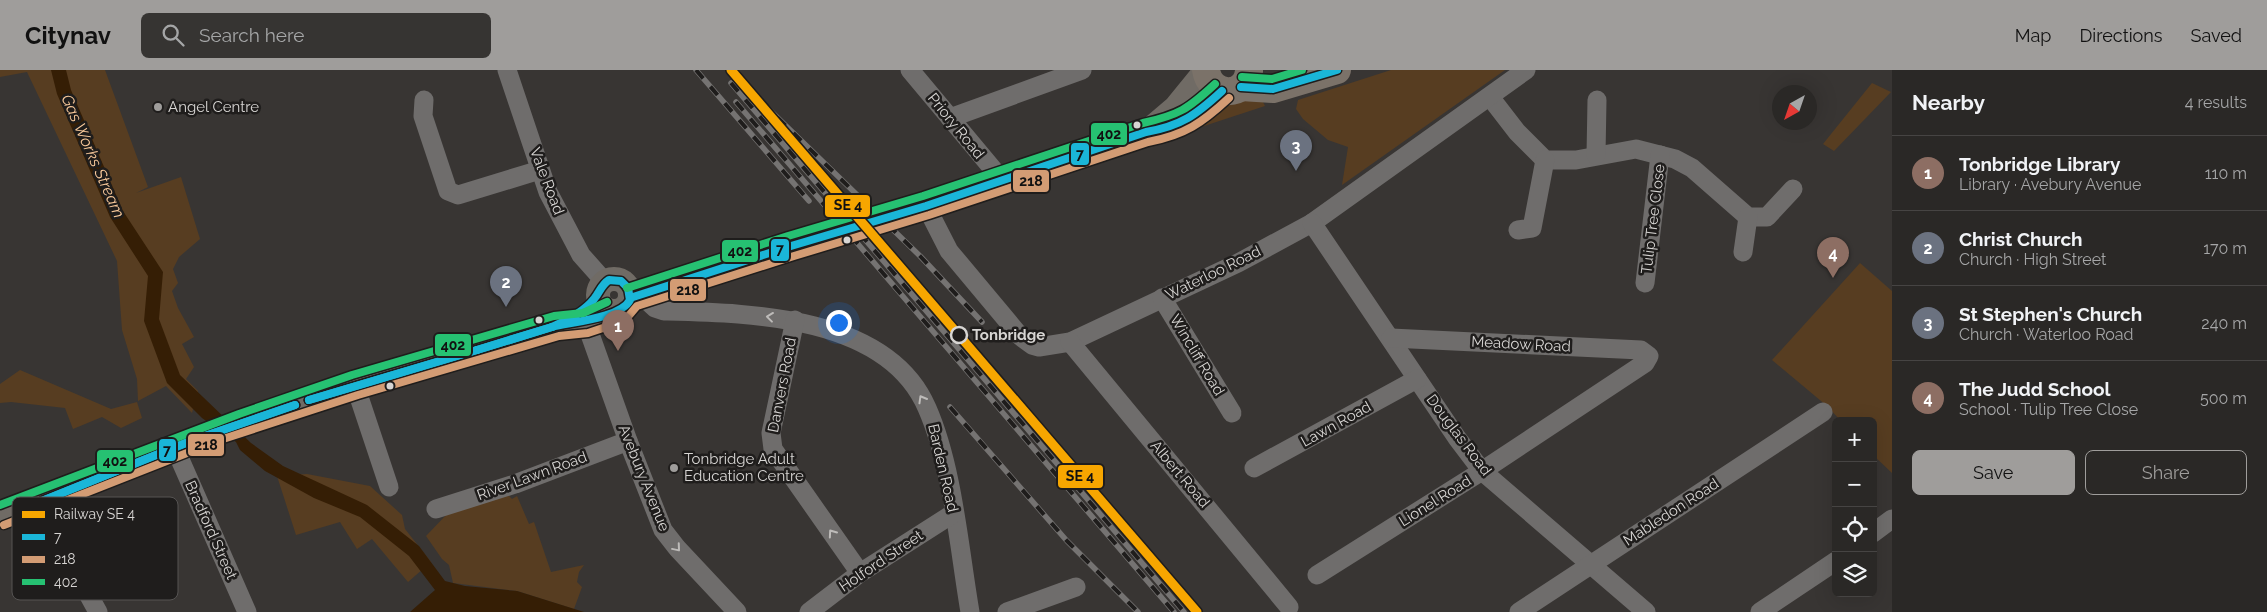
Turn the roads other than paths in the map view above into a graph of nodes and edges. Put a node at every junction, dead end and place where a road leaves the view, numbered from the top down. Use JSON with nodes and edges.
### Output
{"nodes":[{"id":1,"x":507,"y":70,"type":"edge"},
{"id":2,"x":910,"y":70,"type":"edge"},
{"id":3,"x":1082,"y":70,"type":"edge"},
{"id":4,"x":1268,"y":70,"type":"edge"},
{"id":5,"x":1337,"y":70,"type":"edge"},
{"id":6,"x":1526,"y":70,"type":"edge"},
{"id":7,"x":1225,"y":78,"type":"edge"},
{"id":8,"x":1303,"y":81,"type":"junction"},
{"id":9,"x":1490,"y":97,"type":"junction"},
{"id":10,"x":424,"y":100,"type":"dead end"},
{"id":11,"x":1597,"y":100,"type":"dead end"},
{"id":12,"x":950,"y":118,"type":"junction"},
{"id":13,"x":1596,"y":155,"type":"junction"},
{"id":14,"x":1660,"y":155,"type":"junction"},
{"id":15,"x":1545,"y":160,"type":"junction"},
{"id":16,"x":540,"y":170,"type":"junction"},
{"id":17,"x":1002,"y":180,"type":"junction"},
{"id":18,"x":1793,"y":189,"type":"dead end"},
{"id":19,"x":926,"y":206,"type":"junction"},
{"id":20,"x":1748,"y":217,"type":"junction"},
{"id":21,"x":1312,"y":223,"type":"junction"},
{"id":22,"x":1518,"y":230,"type":"dead end"},
{"id":23,"x":1743,"y":252,"type":"dead end"},
{"id":24,"x":1646,"y":283,"type":"dead end"},
{"id":25,"x":605,"y":296,"type":"junction"},
{"id":26,"x":636,"y":297,"type":"junction"},
{"id":27,"x":1162,"y":298,"type":"junction"},
{"id":28,"x":795,"y":320,"type":"junction"},
{"id":29,"x":586,"y":323,"type":"junction"},
{"id":30,"x":557,"y":326,"type":"junction"},
{"id":31,"x":1391,"y":338,"type":"junction"},
{"id":32,"x":1070,"y":342,"type":"junction"},
{"id":33,"x":1649,"y":356,"type":"joint"},
{"id":34,"x":1417,"y":379,"type":"junction"},
{"id":35,"x":355,"y":385,"type":"junction"},
{"id":36,"x":1232,"y":412,"type":"dead end"},
{"id":37,"x":1823,"y":412,"type":"dead end"},
{"id":38,"x":628,"y":441,"type":"junction"},
{"id":39,"x":175,"y":448,"type":"junction"},
{"id":40,"x":1254,"y":468,"type":"dead end"},
{"id":41,"x":1482,"y":471,"type":"junction"},
{"id":42,"x":388,"y":487,"type":"dead end"},
{"id":43,"x":52,"y":497,"type":"edge"},
{"id":44,"x":436,"y":509,"type":"dead end"},
{"id":45,"x":12,"y":512,"type":"edge"},
{"id":46,"x":954,"y":512,"type":"junction"},
{"id":47,"x":0,"y":516,"type":"edge"},
{"id":48,"x":1892,"y":518,"type":"edge"},
{"id":49,"x":1877,"y":529,"type":"edge"},
{"id":50,"x":1832,"y":563,"type":"edge"},
{"id":51,"x":1590,"y":564,"type":"junction"},
{"id":52,"x":860,"y":573,"type":"junction"},
{"id":53,"x":1317,"y":575,"type":"dead end"},
{"id":54,"x":1076,"y":587,"type":"dead end"},
{"id":55,"x":91,"y":600,"type":"edge"},
{"id":56,"x":1289,"y":607,"type":"dead end"},
{"id":57,"x":98,"y":612,"type":"edge"},
{"id":58,"x":248,"y":612,"type":"edge"},
{"id":59,"x":737,"y":612,"type":"edge"},
{"id":60,"x":810,"y":612,"type":"edge"},
{"id":61,"x":970,"y":612,"type":"edge"},
{"id":62,"x":1007,"y":612,"type":"edge"},
{"id":63,"x":1519,"y":612,"type":"edge"},
{"id":64,"x":1646,"y":612,"type":"edge"},
{"id":65,"x":1760,"y":612,"type":"edge"}],
"edges":[{"from":1,"to":16,"type":"street","name":"Vale Road"},
{"from":2,"to":12,"type":"street","name":"Priory Road"},
{"from":3,"to":12,"type":"street"},
{"from":4,"to":8,"type":"highway"},
{"from":5,"to":8,"type":"highway"},
{"from":6,"to":9,"type":"street","name":"Waterloo Road"},
{"from":7,"to":8,"type":"highway"},
{"from":7,"to":17,"type":"main road"},
{"from":9,"to":15,"type":"street"},
{"from":9,"to":21,"type":"street","name":"Waterloo Road"},
{"from":10,"to":16,"type":"street"},
{"from":11,"to":13,"type":"street"},
{"from":12,"to":17,"type":"street","name":"Priory Road"},
{"from":13,"to":14,"type":"street","name":"Tulip Tree Close"},
{"from":13,"to":15,"type":"street","name":"Tulip Tree Close"},
{"from":14,"to":20,"type":"street","name":"Tulip Tree Close"},
{"from":14,"to":24,"type":"street","name":"Tulip Tree Close"},
{"from":15,"to":22,"type":"street"},
{"from":16,"to":25,"type":"street","name":"Vale Road"},
{"from":17,"to":19,"type":"main road"},
{"from":18,"to":20,"type":"street"},
{"from":19,"to":26,"type":"main road"},
{"from":19,"to":32,"type":"street","name":"Waterloo Road"},
{"from":20,"to":23,"type":"street"},
{"from":21,"to":27,"type":"street","name":"Waterloo Road"},
{"from":21,"to":31,"type":"street","name":"Douglas Road"},
{"from":25,"to":26,"type":"main road"},
{"from":25,"to":29,"type":"main road"},
{"from":25,"to":30,"type":"main road"},
{"from":28,"to":26,"type":"street","name":"Barden Road","one_way":true},
{"from":27,"to":32,"type":"street","name":"Waterloo Road"},
{"from":27,"to":36,"type":"street","name":"Wincliff Road"},
{"from":46,"to":28,"type":"street","name":"Barden Road","one_way":true},
{"from":52,"to":28,"type":"street","name":"Danvers Road","one_way":true},
{"from":29,"to":30,"type":"main road"},
{"from":29,"to":38,"type":"street","name":"Avebury Avenue"},
{"from":30,"to":35,"type":"main road"},
{"from":31,"to":33,"type":"street","name":"Meadow Road"},
{"from":31,"to":34,"type":"street","name":"Douglas Road"},
{"from":32,"to":56,"type":"street","name":"Albert Road"},
{"from":33,"to":41,"type":"street","name":"Lionel Road"},
{"from":34,"to":40,"type":"street","name":"Lawn Road"},
{"from":34,"to":41,"type":"street","name":"Douglas Road"},
{"from":35,"to":39,"type":"main road"},
{"from":35,"to":42,"type":"street"},
{"from":37,"to":51,"type":"street","name":"Mabledon Road"},
{"from":38,"to":44,"type":"street","name":"River Lawn Road"},
{"from":38,"to":59,"type":"street","name":"Avebury Avenue","one_way":true},
{"from":39,"to":43,"type":"main road"},
{"from":39,"to":58,"type":"street","name":"Bradford Street"},
{"from":41,"to":51,"type":"street","name":"Douglas Road"},
{"from":41,"to":53,"type":"street","name":"Lionel Road"},
{"from":45,"to":47,"type":"main road"},
{"from":46,"to":52,"type":"street","name":"Holford Street"},
{"from":46,"to":61,"type":"street","name":"Barden Road"},
{"from":48,"to":49,"type":"street"},
{"from":50,"to":65,"type":"street"},
{"from":51,"to":63,"type":"street","name":"Mabledon Road"},
{"from":51,"to":64,"type":"street","name":"Douglas Road"},
{"from":52,"to":60,"type":"street","name":"Holford Street"},
{"from":54,"to":62,"type":"street"},
{"from":55,"to":57,"type":"street"}]}
